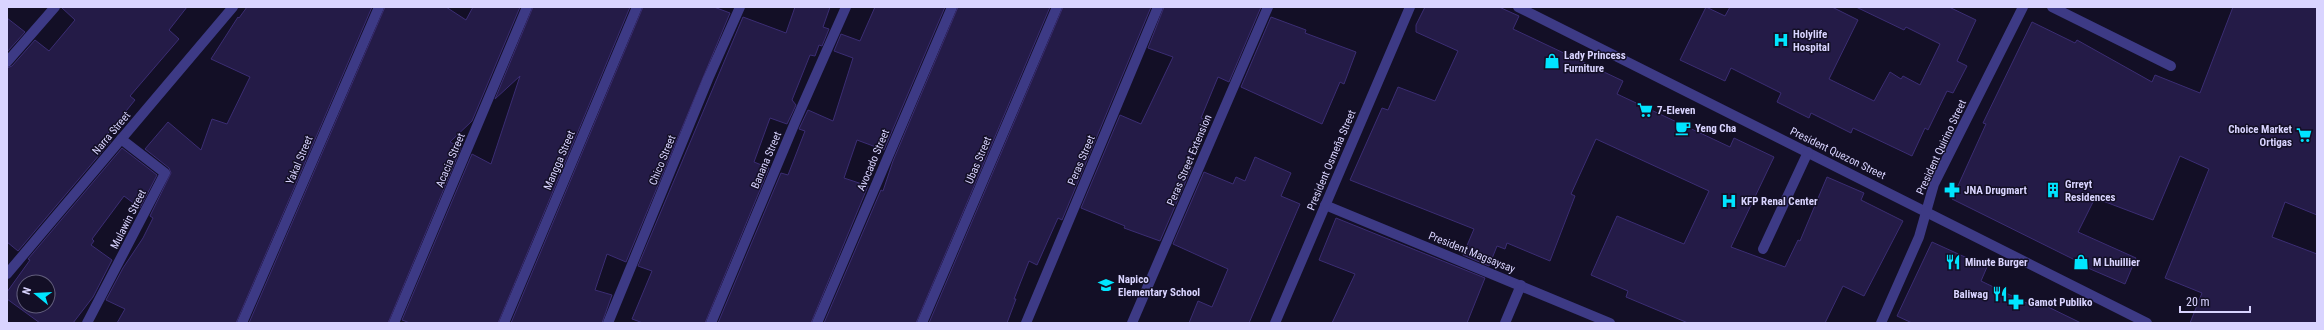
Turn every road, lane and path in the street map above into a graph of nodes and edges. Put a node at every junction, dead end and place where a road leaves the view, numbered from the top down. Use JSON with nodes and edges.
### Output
{"nodes":[{"id":1,"x":55,"y":7,"type":"edge"},
{"id":2,"x":233,"y":7,"type":"edge"},
{"id":3,"x":379,"y":7,"type":"edge"},
{"id":4,"x":527,"y":7,"type":"edge"},
{"id":5,"x":637,"y":7,"type":"edge"},
{"id":6,"x":740,"y":7,"type":"edge"},
{"id":7,"x":846,"y":7,"type":"edge"},
{"id":8,"x":952,"y":7,"type":"edge"},
{"id":9,"x":1057,"y":7,"type":"edge"},
{"id":10,"x":1158,"y":7,"type":"edge"},
{"id":11,"x":1268,"y":7,"type":"edge"},
{"id":12,"x":1410,"y":7,"type":"edge"},
{"id":13,"x":1518,"y":7,"type":"edge"},
{"id":14,"x":2022,"y":7,"type":"edge"},
{"id":15,"x":2052,"y":7,"type":"edge"},
{"id":16,"x":7,"y":62,"type":"edge"},
{"id":17,"x":2170,"y":66,"type":"dead end"},
{"id":18,"x":121,"y":139,"type":"junction"},
{"id":19,"x":1808,"y":152,"type":"junction"},
{"id":20,"x":1325,"y":205,"type":"junction"},
{"id":21,"x":1926,"y":210,"type":"junction"},
{"id":22,"x":1763,"y":250,"type":"dead end"},
{"id":23,"x":7,"y":274,"type":"edge"},
{"id":24,"x":1521,"y":285,"type":"junction"},
{"id":25,"x":87,"y":323,"type":"edge"},
{"id":26,"x":242,"y":323,"type":"edge"},
{"id":27,"x":394,"y":323,"type":"edge"},
{"id":28,"x":504,"y":323,"type":"edge"},
{"id":29,"x":608,"y":323,"type":"edge"},
{"id":30,"x":712,"y":323,"type":"edge"},
{"id":31,"x":817,"y":323,"type":"edge"},
{"id":32,"x":922,"y":323,"type":"edge"},
{"id":33,"x":1026,"y":323,"type":"edge"},
{"id":34,"x":1132,"y":323,"type":"edge"},
{"id":35,"x":1274,"y":323,"type":"edge"},
{"id":36,"x":1505,"y":323,"type":"edge"},
{"id":37,"x":1610,"y":323,"type":"edge"},
{"id":38,"x":1881,"y":323,"type":"edge"},
{"id":39,"x":2147,"y":323,"type":"edge"}],
"edges":[{"from":1,"to":16,"type":"street"},
{"from":2,"to":18,"type":"street","name":"Narra Street"},
{"from":3,"to":26,"type":"street","name":"Yakal Street"},
{"from":4,"to":27,"type":"street","name":"Acacia Street"},
{"from":5,"to":28,"type":"street","name":"Mangga Street"},
{"from":6,"to":29,"type":"street","name":"Chico Street"},
{"from":7,"to":30,"type":"street","name":"Banana Street"},
{"from":8,"to":31,"type":"street","name":"Avocado Street"},
{"from":9,"to":32,"type":"street","name":"Ubas Street"},
{"from":10,"to":33,"type":"street","name":"Peras Street"},
{"from":11,"to":34,"type":"street","name":"Peras Street Extension"},
{"from":12,"to":20,"type":"street","name":"President Osmeña Street"},
{"from":13,"to":19,"type":"street","name":"President Quezon Street"},
{"from":14,"to":21,"type":"street","name":"President Quirino Street"},
{"from":15,"to":17,"type":"street"},
{"from":18,"to":23,"type":"street","name":"Narra Street"},
{"from":18,"to":25,"type":"street","name":"Mulawin Street"},
{"from":19,"to":21,"type":"street","name":"President Quezon Street"},
{"from":19,"to":22,"type":"street"},
{"from":20,"to":24,"type":"street","name":"President Magsaysay"},
{"from":20,"to":35,"type":"street","name":"President Osmeña Street"},
{"from":21,"to":38,"type":"street","name":"President Quirino Street"},
{"from":21,"to":39,"type":"street","name":"President Quezon Street"},
{"from":24,"to":36,"type":"street"},
{"from":24,"to":37,"type":"street","name":"President Magsaysay"}]}
